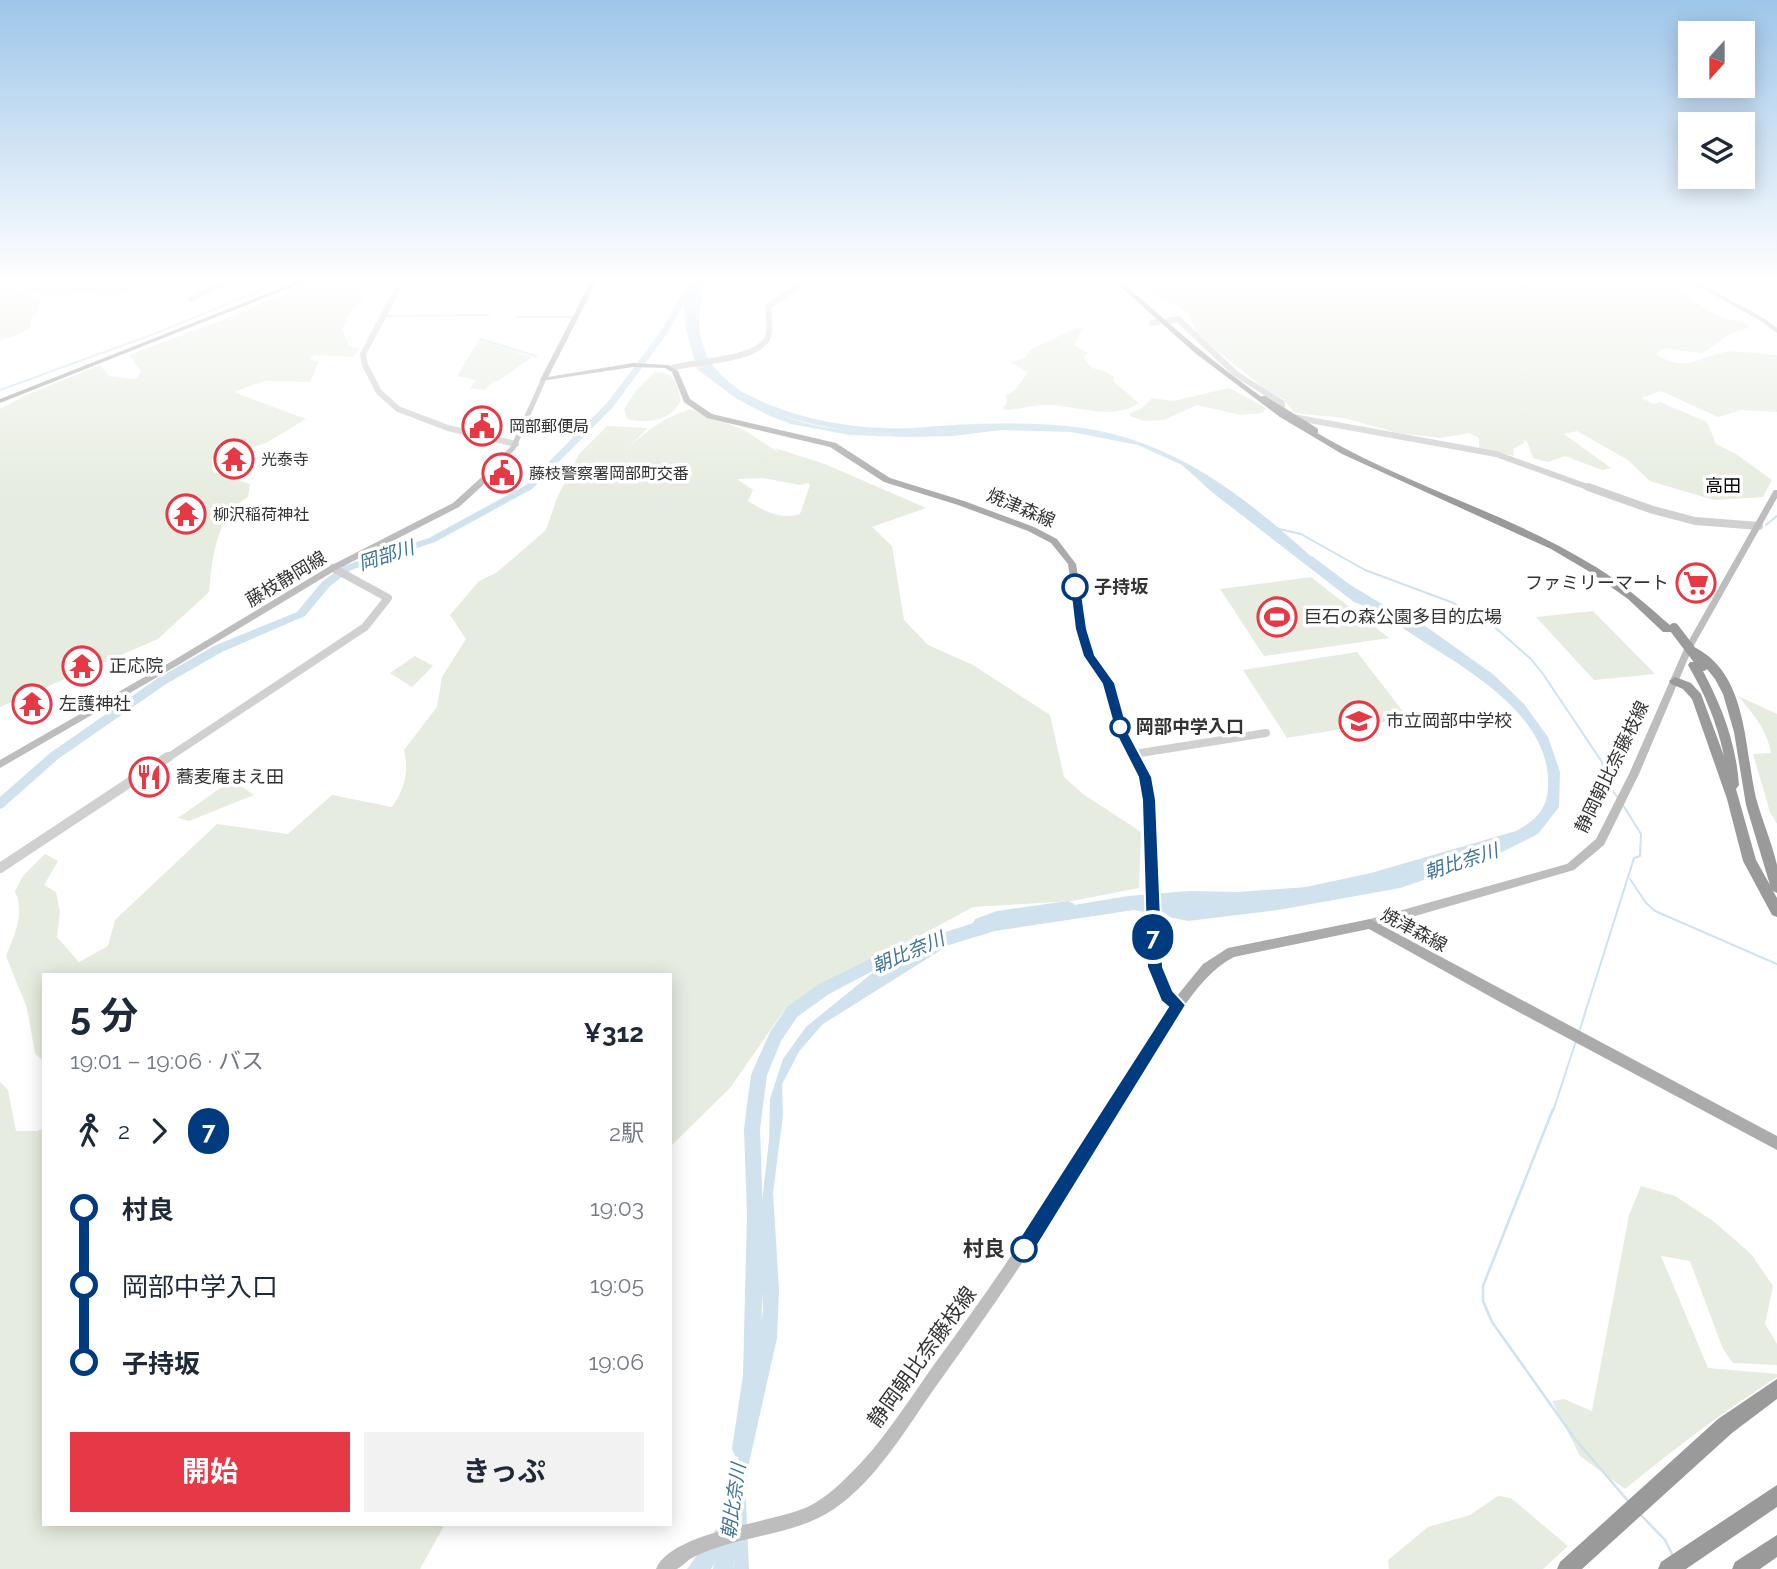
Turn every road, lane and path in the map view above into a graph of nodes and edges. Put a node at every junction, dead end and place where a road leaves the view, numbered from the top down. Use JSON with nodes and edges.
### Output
{"nodes":[{"id":1,"x":115,"y":354,"type":"edge"},
{"id":2,"x":117,"y":354,"type":"edge"},
{"id":3,"x":363,"y":354,"type":"edge"},
{"id":4,"x":556,"y":354,"type":"edge"},
{"id":5,"x":741,"y":354,"type":"edge"},
{"id":6,"x":1199,"y":354,"type":"edge"},
{"id":7,"x":1204,"y":354,"type":"edge"},
{"id":8,"x":1215,"y":354,"type":"edge"},
{"id":9,"x":671,"y":368,"type":"junction"},
{"id":10,"x":543,"y":380,"type":"junction"},
{"id":11,"x":0,"y":400,"type":"edge"},
{"id":12,"x":1262,"y":401,"type":"junction"},
{"id":13,"x":516,"y":443,"type":"junction"},
{"id":14,"x":1777,"y":492,"type":"edge"},
{"id":15,"x":1759,"y":526,"type":"junction"},
{"id":16,"x":335,"y":569,"type":"junction"},
{"id":17,"x":1688,"y":649,"type":"junction"},
{"id":18,"x":1698,"y":666,"type":"junction"},
{"id":19,"x":1675,"y":681,"type":"junction"},
{"id":20,"x":1266,"y":733,"type":"dead end"},
{"id":21,"x":1134,"y":754,"type":"junction"},
{"id":22,"x":0,"y":764,"type":"edge"},
{"id":23,"x":1749,"y":793,"type":"junction"},
{"id":24,"x":1733,"y":799,"type":"junction"},
{"id":25,"x":0,"y":868,"type":"edge"},
{"id":26,"x":1777,"y":887,"type":"edge"},
{"id":27,"x":1777,"y":911,"type":"edge"},
{"id":28,"x":1370,"y":924,"type":"junction"},
{"id":29,"x":1178,"y":1005,"type":"junction"},
{"id":30,"x":1777,"y":1143,"type":"edge"},
{"id":31,"x":1777,"y":1388,"type":"edge"},
{"id":32,"x":1777,"y":1495,"type":"edge"},
{"id":33,"x":1770,"y":1550,"type":"edge"},
{"id":34,"x":664,"y":1569,"type":"edge"},
{"id":35,"x":1567,"y":1569,"type":"edge"},
{"id":36,"x":1668,"y":1569,"type":"edge"},
{"id":37,"x":1742,"y":1569,"type":"edge"}],
"edges":[{"from":1,"to":11,"type":"highway"},
{"from":2,"to":11,"type":"highway"},
{"from":3,"to":13,"type":"street"},
{"from":4,"to":10,"type":"main road"},
{"from":5,"to":9,"type":"street"},
{"from":6,"to":12,"type":"highway"},
{"from":7,"to":12,"type":"highway"},
{"from":8,"to":15,"type":"street"},
{"from":9,"to":10,"type":"main road"},
{"from":9,"to":21,"type":"main road","name":"焼津森線"},
{"from":10,"to":13,"type":"main road","name":"藤枝静岡線"},
{"from":12,"to":18,"type":"highway","bridge":true},
{"from":13,"to":16,"type":"main road","name":"藤枝静岡線"},
{"from":14,"to":15,"type":"main road","name":"静岡朝比奈藤枝線"},
{"from":15,"to":17,"type":"main road","name":"静岡朝比奈藤枝線"},
{"from":16,"to":22,"type":"main road","name":"藤枝静岡線"},
{"from":16,"to":25,"type":"street"},
{"from":17,"to":19,"type":"main road","name":"静岡朝比奈藤枝線"},
{"from":17,"to":23,"type":"highway"},
{"from":18,"to":23,"type":"highway"},
{"from":18,"to":24,"type":"highway"},
{"from":19,"to":24,"type":"highway"},
{"from":19,"to":28,"type":"main road","name":"静岡朝比奈藤枝線"},
{"from":20,"to":21,"type":"street"},
{"from":21,"to":29,"type":"main road","name":"焼津森線"},
{"from":23,"to":26,"type":"highway"},
{"from":24,"to":27,"type":"highway"},
{"from":28,"to":29,"type":"main road","name":"焼津森線"},
{"from":28,"to":30,"type":"main road","name":"焼津森線"},
{"from":29,"to":34,"type":"main road","name":"静岡朝比奈藤枝線"},
{"from":31,"to":35,"type":"highway"},
{"from":32,"to":36,"type":"highway"},
{"from":33,"to":37,"type":"highway"}]}
